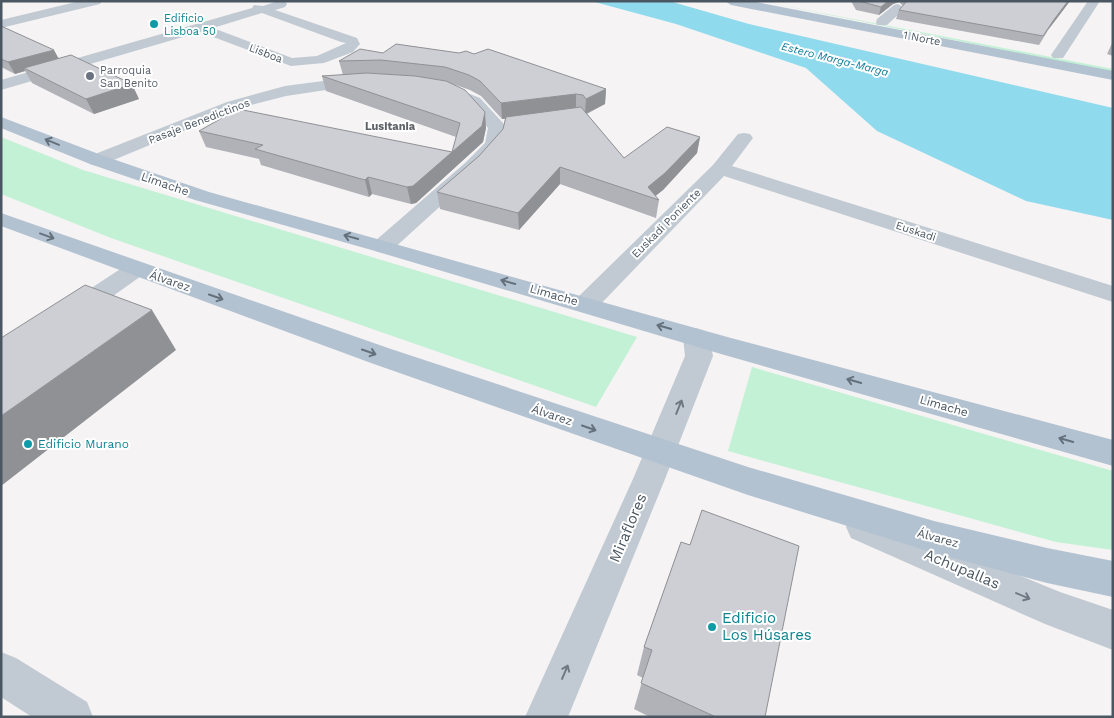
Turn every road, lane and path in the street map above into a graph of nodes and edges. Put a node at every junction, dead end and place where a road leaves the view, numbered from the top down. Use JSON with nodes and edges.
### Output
{"nodes":[{"id":1,"x":96,"y":1,"type":"edge"},
{"id":2,"x":772,"y":1,"type":"edge"},
{"id":3,"x":1094,"y":1,"type":"edge"},
{"id":4,"x":735,"y":2,"type":"edge"},
{"id":5,"x":244,"y":4,"type":"dead end"},
{"id":6,"x":281,"y":4,"type":"dead end"},
{"id":7,"x":898,"y":8,"type":"edge"},
{"id":8,"x":262,"y":10,"type":"junction"},
{"id":9,"x":882,"y":22,"type":"junction"},
{"id":10,"x":1,"y":24,"type":"edge"},
{"id":11,"x":200,"y":27,"type":"junction"},
{"id":12,"x":1058,"y":55,"type":"junction"},
{"id":13,"x":1113,"y":66,"type":"edge"},
{"id":14,"x":1113,"y":76,"type":"edge"},
{"id":15,"x":376,"y":80,"type":"edge"},
{"id":16,"x":1,"y":85,"type":"edge"},
{"id":17,"x":442,"y":88,"type":"edge"},
{"id":18,"x":1,"y":122,"type":"edge"},
{"id":19,"x":744,"y":138,"type":"dead end"},
{"id":20,"x":97,"y":160,"type":"junction"},
{"id":21,"x":720,"y":169,"type":"junction"},
{"id":22,"x":1,"y":219,"type":"edge"},
{"id":23,"x":383,"y":246,"type":"junction"},
{"id":24,"x":136,"y":269,"type":"junction"},
{"id":25,"x":1113,"y":294,"type":"edge"},
{"id":26,"x":586,"y":304,"type":"junction"},
{"id":27,"x":50,"y":327,"type":"edge"},
{"id":28,"x":696,"y":337,"type":"junction"},
{"id":29,"x":660,"y":452,"type":"junction"},
{"id":30,"x":1113,"y":453,"type":"edge"},
{"id":31,"x":786,"y":494,"type":"junction"},
{"id":32,"x":1113,"y":579,"type":"edge"},
{"id":33,"x":1113,"y":630,"type":"edge"},
{"id":34,"x":1,"y":673,"type":"edge"},
{"id":35,"x":72,"y":717,"type":"edge"},
{"id":36,"x":546,"y":717,"type":"edge"}],
"edges":[{"from":1,"to":10,"type":"street"},
{"from":2,"to":9,"type":"main road","name":"1 Norte"},
{"from":3,"to":12,"type":"street"},
{"from":4,"to":14,"type":"main road","name":"1 Norte"},
{"from":5,"to":8,"type":"street"},
{"from":6,"to":8,"type":"street"},
{"from":7,"to":9,"type":"street"},
{"from":8,"to":11,"type":"street"},
{"from":8,"to":11,"type":"street","name":"Lisboa"},
{"from":9,"to":12,"type":"main road","name":"1 Norte"},
{"from":11,"to":16,"type":"street"},
{"from":12,"to":13,"type":"main road","name":"1 Norte"},
{"from":15,"to":20,"type":"street","name":"Pasaje Benedictinos"},
{"from":17,"to":23,"type":"street"},
{"from":20,"to":18,"type":"main road","name":"Limache","one_way":true},
{"from":19,"to":21,"type":"street","name":"Euskadi Poniente"},
{"from":23,"to":20,"type":"main road","name":"Limache","one_way":true},
{"from":21,"to":25,"type":"street","name":"Euskadi"},
{"from":21,"to":26,"type":"street","name":"Euskadi Poniente"},
{"from":22,"to":24,"type":"main road","name":"Álvarez","one_way":true},
{"from":26,"to":23,"type":"main road","name":"Limache","one_way":true},
{"from":24,"to":27,"type":"street"},
{"from":24,"to":29,"type":"main road","name":"Álvarez","one_way":true},
{"from":28,"to":26,"type":"main road","name":"Limache","one_way":true},
{"from":29,"to":28,"type":"street","name":"Miraflores","one_way":true},
{"from":30,"to":28,"type":"main road","name":"Limache","one_way":true},
{"from":29,"to":31,"type":"main road","name":"Álvarez"},
{"from":36,"to":29,"type":"street","name":"Miraflores","one_way":true},
{"from":31,"to":32,"type":"main road","name":"Álvarez"},
{"from":31,"to":33,"type":"street","name":"Achupallas","one_way":true},
{"from":34,"to":35,"type":"street"}]}
